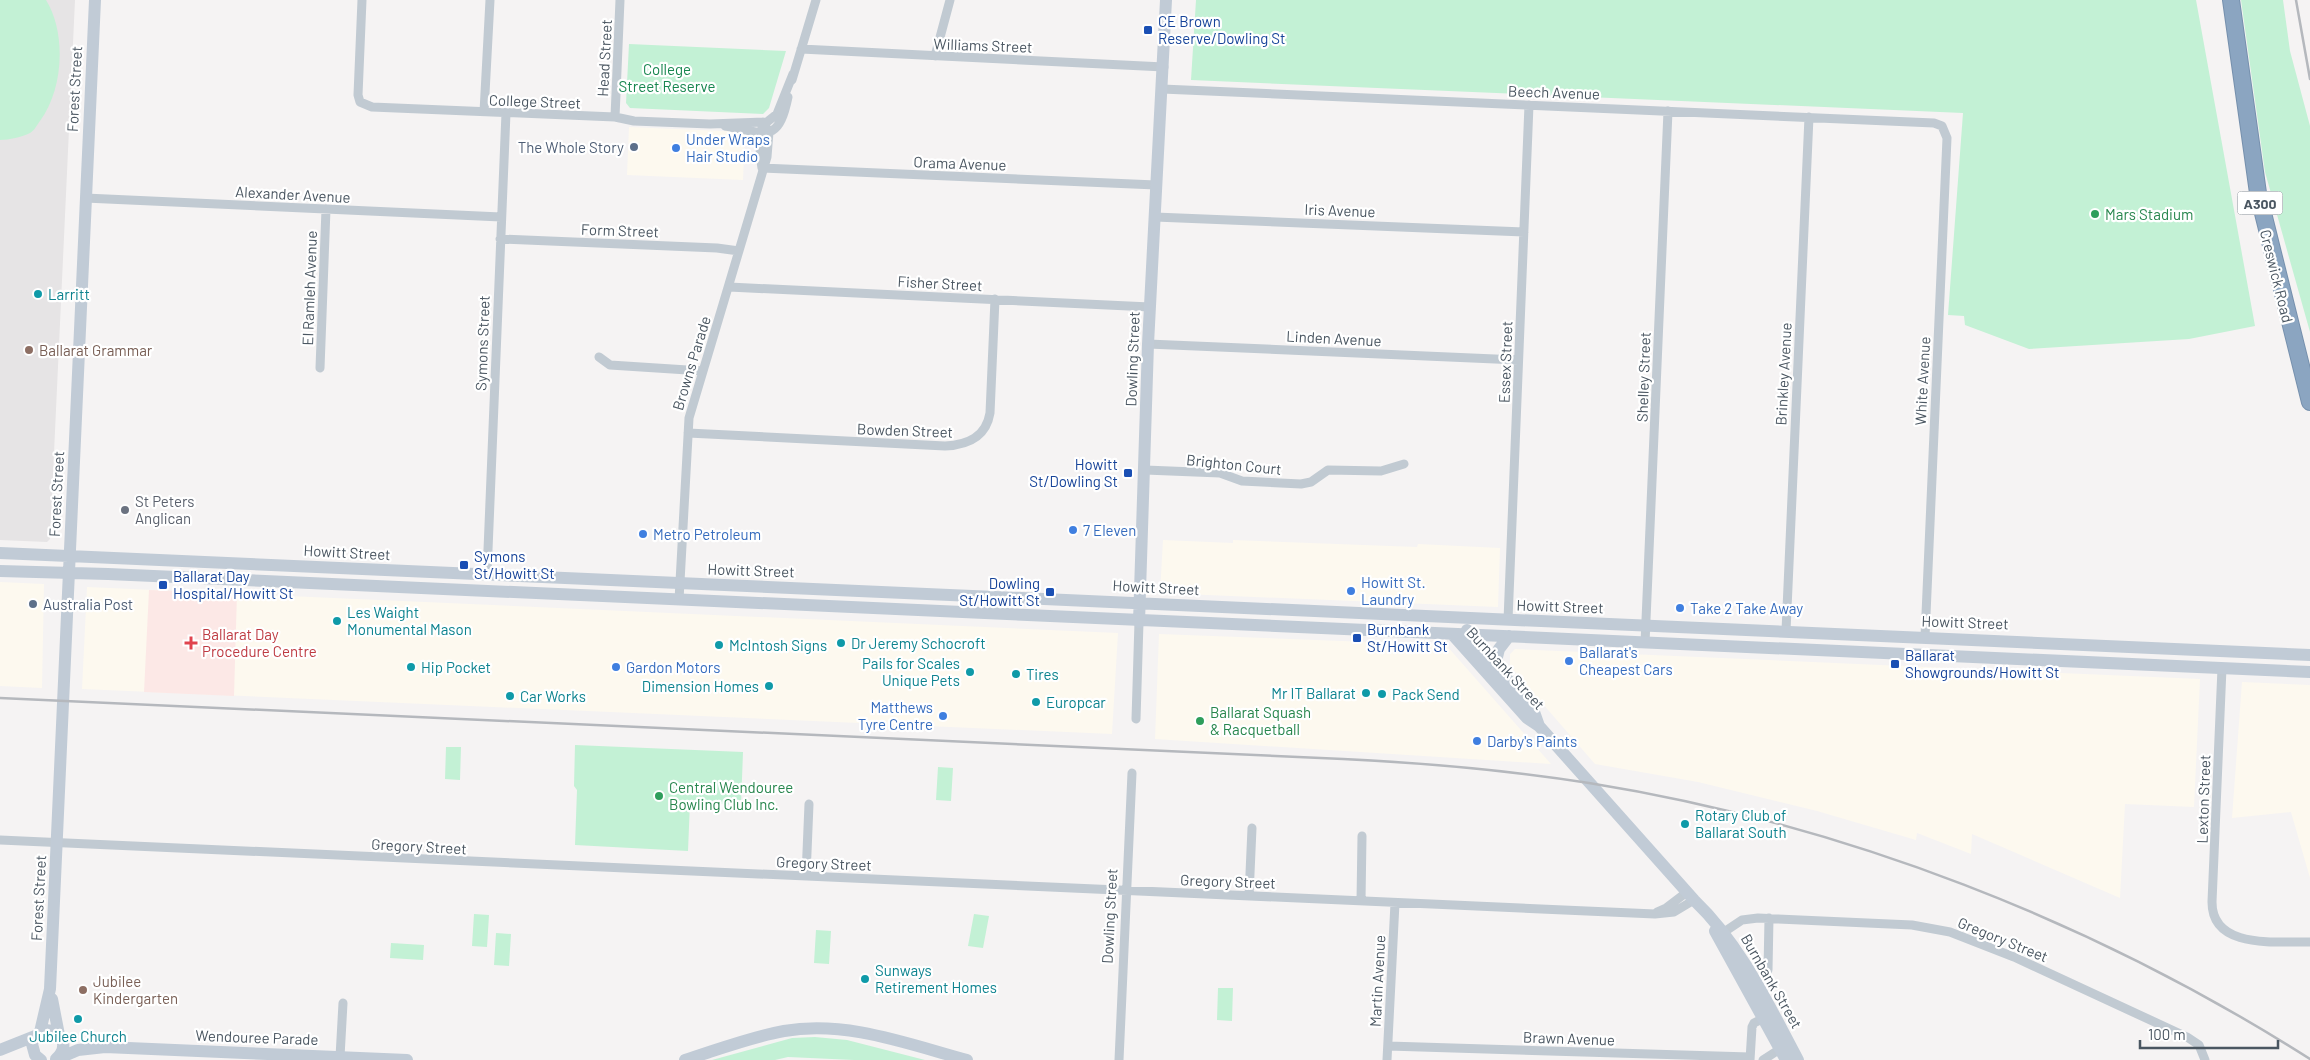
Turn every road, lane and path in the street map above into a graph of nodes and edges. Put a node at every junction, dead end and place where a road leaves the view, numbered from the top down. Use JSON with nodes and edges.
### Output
{"nodes":[{"id":1,"x":95,"y":0,"type":"edge"},
{"id":2,"x":362,"y":0,"type":"edge"},
{"id":3,"x":490,"y":0,"type":"edge"},
{"id":4,"x":620,"y":0,"type":"edge"},
{"id":5,"x":816,"y":0,"type":"edge"},
{"id":6,"x":950,"y":0,"type":"edge"},
{"id":7,"x":1166,"y":0,"type":"edge"},
{"id":8,"x":2230,"y":0,"type":"edge"},
{"id":9,"x":800,"y":49,"type":"junction"},
{"id":10,"x":935,"y":56,"type":"junction"},
{"id":11,"x":1164,"y":67,"type":"junction"},
{"id":12,"x":793,"y":74,"type":"junction"},
{"id":13,"x":1162,"y":89,"type":"junction"},
{"id":14,"x":1529,"y":105,"type":"junction"},
{"id":15,"x":1668,"y":111,"type":"junction"},
{"id":16,"x":484,"y":112,"type":"junction"},
{"id":17,"x":506,"y":113,"type":"junction"},
{"id":18,"x":1808,"y":117,"type":"junction"},
{"id":19,"x":615,"y":118,"type":"junction"},
{"id":20,"x":763,"y":122,"type":"junction"},
{"id":21,"x":710,"y":124,"type":"junction"},
{"id":22,"x":1944,"y":128,"type":"joint"},
{"id":23,"x":765,"y":132,"type":"junction"},
{"id":24,"x":762,"y":168,"type":"junction"},
{"id":25,"x":1156,"y":185,"type":"junction"},
{"id":26,"x":85,"y":198,"type":"junction"},
{"id":27,"x":326,"y":209,"type":"junction"},
{"id":28,"x":501,"y":217,"type":"junction"},
{"id":29,"x":1155,"y":217,"type":"junction"},
{"id":30,"x":1524,"y":232,"type":"junction"},
{"id":31,"x":500,"y":239,"type":"junction"},
{"id":32,"x":739,"y":251,"type":"junction"},
{"id":33,"x":729,"y":287,"type":"junction"},
{"id":34,"x":995,"y":299,"type":"junction"},
{"id":35,"x":1150,"y":307,"type":"junction"},
{"id":36,"x":1148,"y":344,"type":"junction"},
{"id":37,"x":599,"y":357,"type":"dead end"},
{"id":38,"x":1518,"y":360,"type":"junction"},
{"id":39,"x":320,"y":368,"type":"dead end"},
{"id":40,"x":703,"y":371,"type":"junction"},
{"id":41,"x":2310,"y":402,"type":"edge"},
{"id":42,"x":688,"y":433,"type":"junction"},
{"id":43,"x":1404,"y":464,"type":"dead end"},
{"id":44,"x":1146,"y":470,"type":"junction"},
{"id":45,"x":0,"y":553,"type":"edge"},
{"id":46,"x":69,"y":555,"type":"junction"},
{"id":47,"x":0,"y":571,"type":"edge"},
{"id":48,"x":68,"y":573,"type":"junction"},
{"id":49,"x":487,"y":574,"type":"junction"},
{"id":50,"x":679,"y":584,"type":"junction"},
{"id":51,"x":679,"y":600,"type":"junction"},
{"id":52,"x":1140,"y":602,"type":"junction"},
{"id":53,"x":1344,"y":613,"type":"junction"},
{"id":54,"x":1462,"y":618,"type":"junction"},
{"id":55,"x":1508,"y":620,"type":"junction"},
{"id":56,"x":1139,"y":622,"type":"junction"},
{"id":57,"x":1646,"y":626,"type":"junction"},
{"id":58,"x":1343,"y":629,"type":"junction"},
{"id":59,"x":1786,"y":631,"type":"junction"},
{"id":60,"x":1452,"y":634,"type":"junction"},
{"id":61,"x":1469,"y":635,"type":"junction"},
{"id":62,"x":1508,"y":636,"type":"junction"},
{"id":63,"x":1925,"y":637,"type":"junction"},
{"id":64,"x":1646,"y":643,"type":"junction"},
{"id":65,"x":2310,"y":655,"type":"edge"},
{"id":66,"x":1495,"y":665,"type":"junction"},
{"id":67,"x":2222,"y":668,"type":"junction"},
{"id":68,"x":2310,"y":672,"type":"edge"},
{"id":69,"x":1136,"y":719,"type":"dead end"},
{"id":70,"x":1539,"y":726,"type":"junction"},
{"id":71,"x":1132,"y":773,"type":"dead end"},
{"id":72,"x":809,"y":804,"type":"dead end"},
{"id":73,"x":1252,"y":828,"type":"dead end"},
{"id":74,"x":1362,"y":836,"type":"dead end"},
{"id":75,"x":0,"y":840,"type":"edge"},
{"id":76,"x":57,"y":842,"type":"junction"},
{"id":77,"x":806,"y":876,"type":"junction"},
{"id":78,"x":1127,"y":891,"type":"junction"},
{"id":79,"x":1249,"y":896,"type":"junction"},
{"id":80,"x":1690,"y":896,"type":"junction"},
{"id":81,"x":1361,"y":901,"type":"junction"},
{"id":82,"x":1395,"y":903,"type":"junction"},
{"id":83,"x":1770,"y":918,"type":"junction"},
{"id":84,"x":1724,"y":932,"type":"junction"},
{"id":85,"x":2310,"y":942,"type":"edge"},
{"id":86,"x":1768,"y":970,"type":"dead end"},
{"id":87,"x":50,"y":989,"type":"junction"},
{"id":88,"x":343,"y":1003,"type":"dead end"},
{"id":89,"x":1770,"y":1018,"type":"junction"},
{"id":90,"x":37,"y":1034,"type":"junction"},
{"id":91,"x":60,"y":1036,"type":"junction"},
{"id":92,"x":1388,"y":1046,"type":"junction"},
{"id":93,"x":105,"y":1047,"type":"junction"},
{"id":94,"x":0,"y":1051,"type":"edge"},
{"id":95,"x":1785,"y":1051,"type":"edge"},
{"id":96,"x":340,"y":1056,"type":"junction"},
{"id":97,"x":39,"y":1058,"type":"edge"},
{"id":98,"x":56,"y":1059,"type":"edge"},
{"id":99,"x":1750,"y":1059,"type":"edge"},
{"id":100,"x":407,"y":1060,"type":"edge"},
{"id":101,"x":685,"y":1060,"type":"edge"},
{"id":102,"x":967,"y":1060,"type":"edge"},
{"id":103,"x":1119,"y":1060,"type":"edge"},
{"id":104,"x":1387,"y":1060,"type":"edge"},
{"id":105,"x":1763,"y":1060,"type":"edge"},
{"id":106,"x":1798,"y":1060,"type":"edge"},
{"id":107,"x":2205,"y":1060,"type":"edge"}],
"edges":[{"from":1,"to":26,"type":"main road","name":"Forest Street"},
{"from":2,"to":16,"type":"street","name":"College Street"},
{"from":3,"to":16,"type":"street"},
{"from":4,"to":19,"type":"street","name":"Head Street"},
{"from":5,"to":9,"type":"street"},
{"from":6,"to":10,"type":"street"},
{"from":7,"to":11,"type":"main road","name":"Dowling Street"},
{"from":8,"to":41,"type":"highway","name":"Creswick Road","number":"A300"},
{"from":9,"to":10,"type":"street","name":"Williams Street"},
{"from":9,"to":12,"type":"street"},
{"from":10,"to":11,"type":"street","name":"Williams Street"},
{"from":11,"to":13,"type":"main road","name":"Dowling Street"},
{"from":12,"to":20,"type":"street"},
{"from":12,"to":23,"type":"street"},
{"from":13,"to":14,"type":"street","name":"Beech Avenue"},
{"from":13,"to":25,"type":"main road","name":"Dowling Street"},
{"from":14,"to":15,"type":"street","name":"Beech Avenue"},
{"from":14,"to":30,"type":"street","name":"Essex Street"},
{"from":15,"to":18,"type":"street","name":"Beech Avenue"},
{"from":15,"to":57,"type":"street","name":"Shelley Street"},
{"from":16,"to":17,"type":"street","name":"College Street"},
{"from":17,"to":19,"type":"street","name":"College Street"},
{"from":17,"to":28,"type":"street","name":"Symons Street"},
{"from":18,"to":22,"type":"street","name":"Beech Avenue"},
{"from":18,"to":59,"type":"street","name":"Brinkley Avenue"},
{"from":19,"to":21,"type":"street","name":"College Street"},
{"from":20,"to":21,"type":"street","name":"College Street"},
{"from":20,"to":23,"type":"street"},
{"from":21,"to":23,"type":"street","name":"College Street"},
{"from":22,"to":63,"type":"street","name":"White Avenue"},
{"from":23,"to":24,"type":"street","name":"Browns Parade"},
{"from":24,"to":25,"type":"street","name":"Orama Avenue"},
{"from":24,"to":32,"type":"street","name":"Browns Parade"},
{"from":25,"to":29,"type":"main road","name":"Dowling Street"},
{"from":26,"to":27,"type":"street","name":"Alexander Avenue"},
{"from":26,"to":46,"type":"main road","name":"Forest Street"},
{"from":27,"to":28,"type":"street","name":"Alexander Avenue"},
{"from":27,"to":39,"type":"street","name":"El Ramleh Avenue"},
{"from":28,"to":31,"type":"street","name":"Symons Street"},
{"from":29,"to":30,"type":"street","name":"Iris Avenue"},
{"from":29,"to":35,"type":"main road","name":"Dowling Street"},
{"from":30,"to":38,"type":"street","name":"Essex Street"},
{"from":31,"to":32,"type":"street","name":"Form Street"},
{"from":31,"to":49,"type":"street","name":"Symons Street"},
{"from":32,"to":33,"type":"street","name":"Browns Parade"},
{"from":33,"to":34,"type":"street","name":"Fisher Street"},
{"from":33,"to":40,"type":"street","name":"Browns Parade"},
{"from":34,"to":35,"type":"street","name":"Fisher Street"},
{"from":34,"to":42,"type":"street","name":"Bowden Street"},
{"from":35,"to":36,"type":"main road","name":"Dowling Street"},
{"from":36,"to":38,"type":"street","name":"Linden Avenue"},
{"from":36,"to":44,"type":"main road","name":"Dowling Street"},
{"from":37,"to":40,"type":"street"},
{"from":38,"to":55,"type":"street","name":"Essex Street"},
{"from":40,"to":42,"type":"street","name":"Browns Parade"},
{"from":42,"to":50,"type":"street","name":"Browns Parade"},
{"from":43,"to":44,"type":"street","name":"Brighton Court"},
{"from":44,"to":52,"type":"main road","name":"Dowling Street"},
{"from":45,"to":46,"type":"main road","name":"Howitt Street"},
{"from":46,"to":48,"type":"main road","name":"Forest Street"},
{"from":46,"to":49,"type":"main road","name":"Howitt Street"},
{"from":47,"to":48,"type":"main road"},
{"from":48,"to":51,"type":"main road"},
{"from":48,"to":76,"type":"main road","name":"Forest Street"},
{"from":49,"to":50,"type":"main road","name":"Howitt Street"},
{"from":50,"to":51,"type":"street","name":"Browns Parade"},
{"from":50,"to":52,"type":"main road","name":"Howitt Street"},
{"from":51,"to":56,"type":"main road"},
{"from":52,"to":53,"type":"main road","name":"Howitt Street"},
{"from":52,"to":56,"type":"main road","name":"Dowling Street"},
{"from":53,"to":54,"type":"main road","name":"Howitt Street"},
{"from":53,"to":58,"type":"main road"},
{"from":54,"to":55,"type":"main road","name":"Howitt Street"},
{"from":54,"to":60,"type":"main road","name":"Burnbank Street"},
{"from":54,"to":61,"type":"main road","name":"Burnbank Street"},
{"from":55,"to":57,"type":"main road","name":"Howitt Street"},
{"from":56,"to":58,"type":"main road"},
{"from":56,"to":69,"type":"street","name":"Dowling Street"},
{"from":57,"to":59,"type":"main road","name":"Howitt Street"},
{"from":57,"to":64,"type":"street","name":"Shelley Street"},
{"from":58,"to":60,"type":"main road"},
{"from":59,"to":63,"type":"main road","name":"Howitt Street"},
{"from":60,"to":61,"type":"main road"},
{"from":60,"to":70,"type":"main road","name":"Burnbank Street"},
{"from":61,"to":62,"type":"main road"},
{"from":61,"to":66,"type":"main road","name":"Burnbank Street"},
{"from":62,"to":64,"type":"main road"},
{"from":62,"to":66,"type":"main road"},
{"from":63,"to":65,"type":"main road","name":"Howitt Street"},
{"from":64,"to":67,"type":"main road"},
{"from":66,"to":70,"type":"main road","name":"Burnbank Street"},
{"from":67,"to":68,"type":"main road"},
{"from":67,"to":85,"type":"street","name":"Lexton Street"},
{"from":70,"to":80,"type":"main road","name":"Burnbank Street"},
{"from":71,"to":78,"type":"street","name":"Dowling Street"},
{"from":72,"to":77,"type":"street"},
{"from":73,"to":79,"type":"street"},
{"from":74,"to":81,"type":"street"},
{"from":75,"to":76,"type":"street","name":"Gregory Street"},
{"from":76,"to":77,"type":"street","name":"Gregory Street"},
{"from":76,"to":87,"type":"main road","name":"Forest Street"},
{"from":77,"to":78,"type":"street","name":"Gregory Street"},
{"from":78,"to":79,"type":"street","name":"Gregory Street"},
{"from":78,"to":103,"type":"street","name":"Dowling Street"},
{"from":79,"to":81,"type":"street","name":"Gregory Street"},
{"from":80,"to":82,"type":"street","name":"Gregory Street"},
{"from":80,"to":84,"type":"main road","name":"Burnbank Street"},
{"from":80,"to":89,"type":"main road","name":"Burnbank Street"},
{"from":81,"to":82,"type":"street","name":"Gregory Street"},
{"from":82,"to":92,"type":"street","name":"Martin Avenue"},
{"from":83,"to":84,"type":"street","name":"Gregory Street"},
{"from":83,"to":86,"type":"street"},
{"from":83,"to":107,"type":"street","name":"Gregory Street"},
{"from":84,"to":89,"type":"main road","name":"Burnbank Street"},
{"from":87,"to":90,"type":"main road","name":"Forest Street"},
{"from":87,"to":91,"type":"main road","name":"Forest Street"},
{"from":88,"to":96,"type":"street"},
{"from":89,"to":95,"type":"main road","name":"Burnbank Street"},
{"from":89,"to":99,"type":"street"},
{"from":90,"to":91,"type":"main road","name":"Wendouree Parade"},
{"from":90,"to":94,"type":"main road"},
{"from":90,"to":97,"type":"main road","name":"Forest Street"},
{"from":91,"to":93,"type":"main road","name":"Wendouree Parade"},
{"from":91,"to":98,"type":"main road"},
{"from":92,"to":99,"type":"street","name":"Brawn Avenue"},
{"from":92,"to":104,"type":"street","name":"Martin Avenue"},
{"from":93,"to":96,"type":"main road","name":"Wendouree Parade"},
{"from":93,"to":98,"type":"main road","name":"Wendouree Parade"},
{"from":94,"to":97,"type":"main road"},
{"from":95,"to":105,"type":"street"},
{"from":95,"to":106,"type":"main road","name":"Burnbank Street"},
{"from":96,"to":100,"type":"main road","name":"Wendouree Parade"},
{"from":101,"to":102,"type":"main road"}]}
